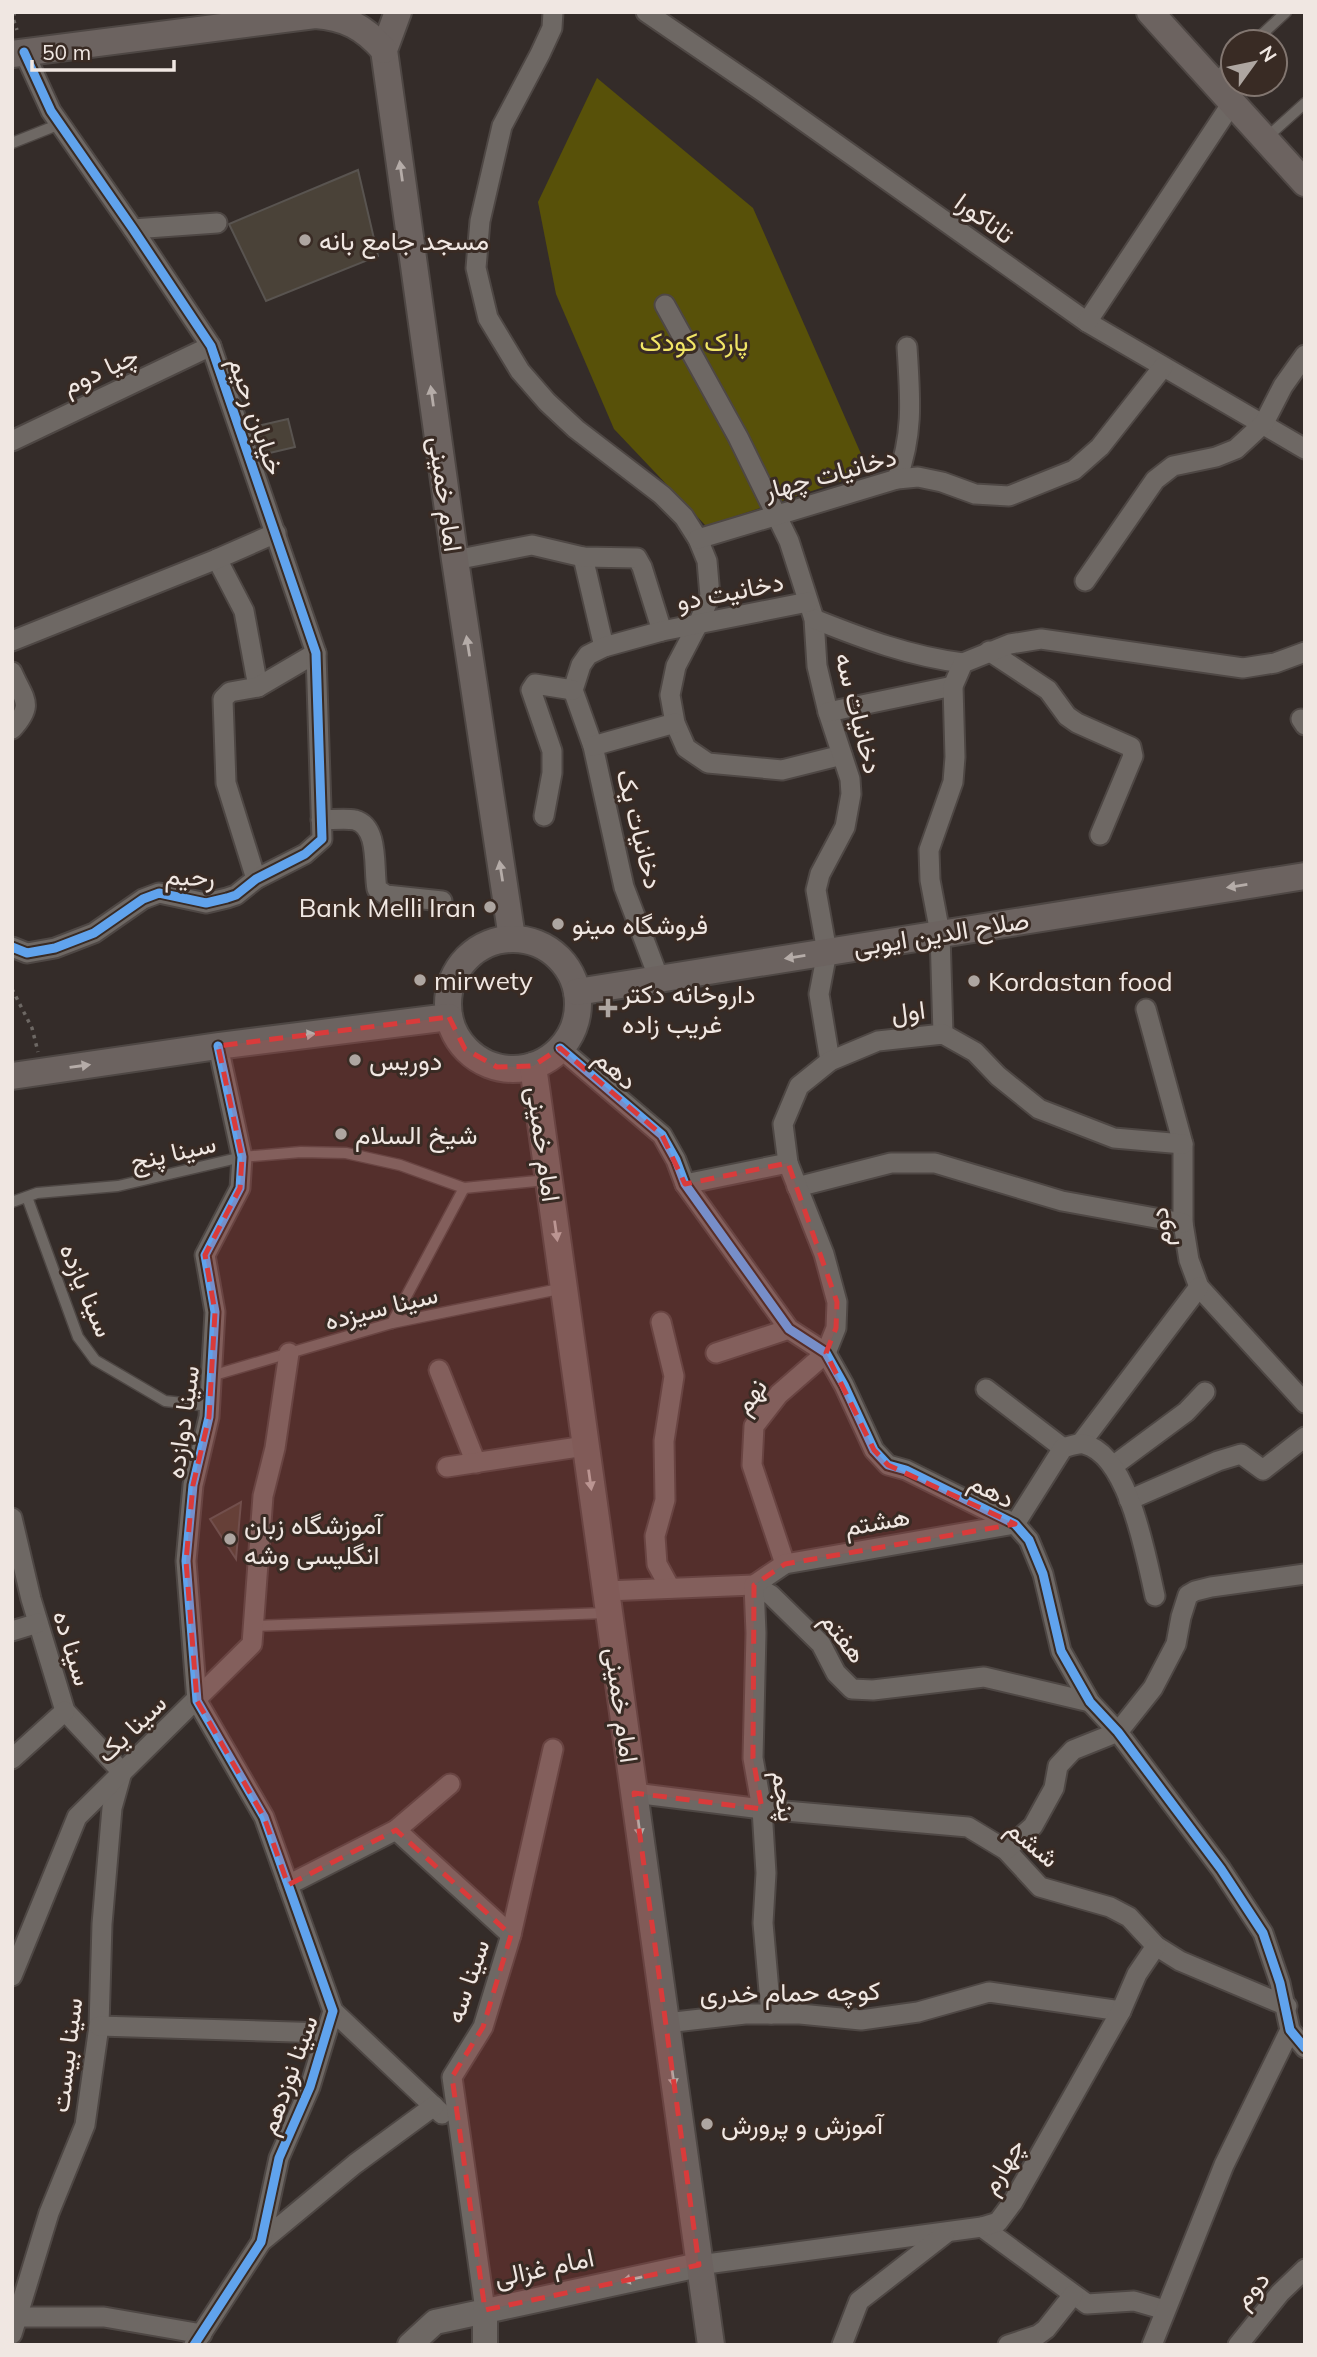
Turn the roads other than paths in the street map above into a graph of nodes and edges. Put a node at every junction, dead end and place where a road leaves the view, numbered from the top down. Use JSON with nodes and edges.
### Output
{"nodes":[{"id":1,"x":398,"y":12,"type":"edge"},
{"id":2,"x":553,"y":12,"type":"edge"},
{"id":3,"x":646,"y":12,"type":"edge"},
{"id":4,"x":1286,"y":12,"type":"edge"},
{"id":5,"x":1153,"y":13,"type":"edge"},
{"id":6,"x":306,"y":14,"type":"edge"},
{"id":7,"x":1269,"y":28,"type":"edge"},
{"id":8,"x":384,"y":50,"type":"junction"},
{"id":9,"x":18,"y":53,"type":"edge"},
{"id":10,"x":1219,"y":74,"type":"edge"},
{"id":11,"x":1212,"y":81,"type":"junction"},
{"id":12,"x":1232,"y":103,"type":"junction"},
{"id":13,"x":1305,"y":103,"type":"edge"},
{"id":14,"x":60,"y":124,"type":"junction"},
{"id":15,"x":1265,"y":139,"type":"junction"},
{"id":16,"x":12,"y":143,"type":"edge"},
{"id":17,"x":1305,"y":183,"type":"edge"},
{"id":18,"x":217,"y":223,"type":"dead end"},
{"id":19,"x":134,"y":229,"type":"junction"},
{"id":20,"x":665,"y":305,"type":"dead end"},
{"id":21,"x":1087,"y":322,"type":"junction"},
{"id":22,"x":211,"y":346,"type":"junction"},
{"id":23,"x":907,"y":347,"type":"dead end"},
{"id":24,"x":1305,"y":355,"type":"edge"},
{"id":25,"x":1163,"y":367,"type":"junction"},
{"id":26,"x":1264,"y":423,"type":"junction"},
{"id":27,"x":13,"y":437,"type":"edge"},
{"id":28,"x":1305,"y":449,"type":"edge"},
{"id":29,"x":897,"y":479,"type":"junction"},
{"id":30,"x":776,"y":514,"type":"junction"},
{"id":31,"x":276,"y":533,"type":"junction"},
{"id":32,"x":698,"y":538,"type":"junction"},
{"id":33,"x":583,"y":556,"type":"junction"},
{"id":34,"x":217,"y":559,"type":"junction"},
{"id":35,"x":455,"y":560,"type":"junction"},
{"id":36,"x":1085,"y":581,"type":"dead end"},
{"id":37,"x":811,"y":610,"type":"junction"},
{"id":38,"x":698,"y":624,"type":"junction"},
{"id":39,"x":662,"y":631,"type":"junction"},
{"id":40,"x":12,"y":641,"type":"edge"},
{"id":41,"x":604,"y":647,"type":"junction"},
{"id":42,"x":989,"y":651,"type":"junction"},
{"id":43,"x":1305,"y":652,"type":"edge"},
{"id":44,"x":316,"y":653,"type":"junction"},
{"id":45,"x":962,"y":663,"type":"junction"},
{"id":46,"x":12,"y":672,"type":"edge"},
{"id":47,"x":953,"y":686,"type":"junction"},
{"id":48,"x":258,"y":687,"type":"junction"},
{"id":49,"x":573,"y":690,"type":"junction"},
{"id":50,"x":828,"y":712,"type":"junction"},
{"id":51,"x":675,"y":723,"type":"junction"},
{"id":52,"x":12,"y":729,"type":"edge"},
{"id":53,"x":593,"y":746,"type":"junction"},
{"id":54,"x":842,"y":755,"type":"junction"},
{"id":55,"x":544,"y":816,"type":"dead end"},
{"id":56,"x":321,"y":830,"type":"junction"},
{"id":57,"x":1100,"y":835,"type":"dead end"},
{"id":58,"x":1305,"y":876,"type":"edge"},
{"id":59,"x":256,"y":880,"type":"junction"},
{"id":60,"x":442,"y":901,"type":"dead end"},
{"id":61,"x":940,"y":933,"type":"junction"},
{"id":62,"x":512,"y":938,"type":"junction"},
{"id":63,"x":12,"y":947,"type":"edge"},
{"id":64,"x":827,"y":952,"type":"junction"},
{"id":65,"x":659,"y":979,"type":"junction"},
{"id":66,"x":577,"y":992,"type":"junction"},
{"id":67,"x":1146,"y":1009,"type":"dead end"},
{"id":68,"x":449,"y":1017,"type":"junction"},
{"id":69,"x":943,"y":1034,"type":"junction"},
{"id":70,"x":218,"y":1046,"type":"junction"},
{"id":71,"x":561,"y":1048,"type":"junction"},
{"id":72,"x":830,"y":1061,"type":"junction"},
{"id":73,"x":533,"y":1066,"type":"junction"},
{"id":74,"x":12,"y":1076,"type":"edge"},
{"id":75,"x":1183,"y":1144,"type":"junction"},
{"id":76,"x":242,"y":1157,"type":"junction"},
{"id":77,"x":788,"y":1163,"type":"junction"},
{"id":78,"x":549,"y":1180,"type":"junction"},
{"id":79,"x":685,"y":1184,"type":"junction"},
{"id":80,"x":797,"y":1187,"type":"junction"},
{"id":81,"x":464,"y":1188,"type":"junction"},
{"id":82,"x":27,"y":1197,"type":"junction"},
{"id":83,"x":12,"y":1202,"type":"edge"},
{"id":84,"x":1183,"y":1223,"type":"junction"},
{"id":85,"x":1199,"y":1287,"type":"junction"},
{"id":86,"x":564,"y":1288,"type":"junction"},
{"id":87,"x":661,"y":1322,"type":"dead end"},
{"id":88,"x":392,"y":1323,"type":"junction"},
{"id":89,"x":789,"y":1329,"type":"junction"},
{"id":90,"x":289,"y":1353,"type":"junction"},
{"id":91,"x":716,"y":1353,"type":"dead end"},
{"id":92,"x":826,"y":1353,"type":"junction"},
{"id":93,"x":439,"y":1370,"type":"dead end"},
{"id":94,"x":211,"y":1376,"type":"junction"},
{"id":95,"x":986,"y":1389,"type":"dead end"},
{"id":96,"x":1205,"y":1392,"type":"dead end"},
{"id":97,"x":1305,"y":1404,"type":"edge"},
{"id":98,"x":209,"y":1406,"type":"junction"},
{"id":99,"x":1305,"y":1437,"type":"edge"},
{"id":100,"x":585,"y":1446,"type":"junction"},
{"id":101,"x":1072,"y":1446,"type":"junction"},
{"id":102,"x":476,"y":1463,"type":"junction"},
{"id":103,"x":1113,"y":1466,"type":"junction"},
{"id":104,"x":447,"y":1467,"type":"dead end"},
{"id":105,"x":1129,"y":1500,"type":"junction"},
{"id":106,"x":12,"y":1518,"type":"edge"},
{"id":107,"x":1015,"y":1524,"type":"junction"},
{"id":108,"x":785,"y":1564,"type":"junction"},
{"id":109,"x":1305,"y":1574,"type":"edge"},
{"id":110,"x":754,"y":1585,"type":"junction"},
{"id":111,"x":670,"y":1588,"type":"junction"},
{"id":112,"x":1155,"y":1596,"type":"dead end"},
{"id":113,"x":608,"y":1602,"type":"junction"},
{"id":114,"x":38,"y":1623,"type":"junction"},
{"id":115,"x":254,"y":1626,"type":"junction"},
{"id":116,"x":12,"y":1631,"type":"edge"},
{"id":117,"x":197,"y":1701,"type":"junction"},
{"id":118,"x":1090,"y":1702,"type":"junction"},
{"id":119,"x":65,"y":1711,"type":"junction"},
{"id":120,"x":1118,"y":1732,"type":"junction"},
{"id":121,"x":553,"y":1749,"type":"dead end"},
{"id":122,"x":12,"y":1759,"type":"edge"},
{"id":123,"x":122,"y":1772,"type":"junction"},
{"id":124,"x":450,"y":1784,"type":"dead end"},
{"id":125,"x":634,"y":1793,"type":"junction"},
{"id":126,"x":762,"y":1809,"type":"junction"},
{"id":127,"x":396,"y":1830,"type":"junction"},
{"id":128,"x":1006,"y":1850,"type":"junction"},
{"id":129,"x":288,"y":1885,"type":"junction"},
{"id":130,"x":511,"y":1934,"type":"junction"},
{"id":131,"x":1156,"y":1945,"type":"junction"},
{"id":132,"x":12,"y":1976,"type":"edge"},
{"id":133,"x":1287,"y":2006,"type":"junction"},
{"id":134,"x":333,"y":2011,"type":"junction"},
{"id":135,"x":1121,"y":2011,"type":"junction"},
{"id":136,"x":772,"y":2014,"type":"junction"},
{"id":137,"x":666,"y":2023,"type":"junction"},
{"id":138,"x":99,"y":2026,"type":"junction"},
{"id":139,"x":1290,"y":2030,"type":"junction"},
{"id":140,"x":326,"y":2034,"type":"junction"},
{"id":141,"x":1305,"y":2048,"type":"edge"},
{"id":142,"x":434,"y":2106,"type":"junction"},
{"id":143,"x":460,"y":2131,"type":"junction"},
{"id":144,"x":982,"y":2227,"type":"junction"},
{"id":145,"x":948,"y":2232,"type":"junction"},
{"id":146,"x":261,"y":2242,"type":"junction"},
{"id":147,"x":699,"y":2265,"type":"junction"},
{"id":148,"x":1305,"y":2269,"type":"edge"},
{"id":149,"x":1073,"y":2295,"type":"junction"},
{"id":150,"x":485,"y":2310,"type":"junction"},
{"id":151,"x":1166,"y":2310,"type":"junction"},
{"id":152,"x":14,"y":2323,"type":"edge"},
{"id":153,"x":198,"y":2340,"type":"edge"},
{"id":154,"x":410,"y":2345,"type":"edge"},
{"id":155,"x":485,"y":2345,"type":"edge"},
{"id":156,"x":711,"y":2345,"type":"edge"},
{"id":157,"x":842,"y":2345,"type":"edge"},
{"id":158,"x":1008,"y":2345,"type":"edge"},
{"id":159,"x":1152,"y":2345,"type":"edge"},
{"id":160,"x":1238,"y":2345,"type":"edge"}],
"edges":[{"from":1,"to":8,"type":"main road"},
{"from":2,"to":32,"type":"street"},
{"from":3,"to":21,"type":"street","name":"تاناکورا"},
{"from":4,"to":7,"type":"lane"},
{"from":5,"to":11,"type":"main road"},
{"from":6,"to":8,"type":"main road"},
{"from":6,"to":9,"type":"main road"},
{"from":35,"to":8,"type":"main road","name":"امام خمینی","one_way":true},
{"from":9,"to":14,"type":"street","name":"خیابان رحیم"},
{"from":10,"to":11,"type":"lane"},
{"from":11,"to":12,"type":"main road"},
{"from":12,"to":15,"type":"main road"},
{"from":12,"to":21,"type":"street"},
{"from":13,"to":15,"type":"lane"},
{"from":14,"to":16,"type":"lane"},
{"from":14,"to":19,"type":"street","name":"خیابان رحیم"},
{"from":15,"to":17,"type":"main road"},
{"from":18,"to":19,"type":"street"},
{"from":19,"to":22,"type":"street","name":"خیابان رحیم"},
{"from":20,"to":30,"type":"street","name":"دخانیات سه"},
{"from":21,"to":25,"type":"street","name":"تاناکورا"},
{"from":22,"to":27,"type":"street","name":"چیا دوم"},
{"from":22,"to":31,"type":"street","name":"خیابان رحیم"},
{"from":23,"to":29,"type":"street"},
{"from":24,"to":26,"type":"street"},
{"from":25,"to":26,"type":"street","name":"تاناکورا"},
{"from":25,"to":29,"type":"street","name":"دخانیات چهار"},
{"from":26,"to":28,"type":"street","name":"تاناکورا"},
{"from":26,"to":36,"type":"street"},
{"from":29,"to":30,"type":"street","name":"دخانیات چهار"},
{"from":30,"to":32,"type":"street","name":"دخانیات چهار"},
{"from":30,"to":37,"type":"street","name":"دخانیات سه"},
{"from":31,"to":34,"type":"street"},
{"from":31,"to":44,"type":"street","name":"خیابان رحیم"},
{"from":32,"to":38,"type":"street"},
{"from":33,"to":35,"type":"street"},
{"from":33,"to":39,"type":"street"},
{"from":33,"to":41,"type":"street"},
{"from":34,"to":40,"type":"street"},
{"from":34,"to":48,"type":"street"},
{"from":62,"to":35,"type":"main road","name":"امام خمینی","one_way":true},
{"from":37,"to":38,"type":"street","name":"دخانیت دو"},
{"from":37,"to":45,"type":"street","name":"دخانیات سه"},
{"from":37,"to":50,"type":"street","name":"دخانیات سه"},
{"from":38,"to":39,"type":"street","name":"دخانیت دو"},
{"from":38,"to":51,"type":"street"},
{"from":39,"to":41,"type":"street","name":"دخانیت دو"},
{"from":41,"to":49,"type":"street"},
{"from":42,"to":43,"type":"street"},
{"from":42,"to":45,"type":"street"},
{"from":42,"to":57,"type":"street"},
{"from":44,"to":48,"type":"street"},
{"from":44,"to":56,"type":"street","name":"خیابان رحیم"},
{"from":45,"to":47,"type":"street"},
{"from":46,"to":52,"type":"street"},
{"from":47,"to":50,"type":"street"},
{"from":47,"to":61,"type":"street"},
{"from":48,"to":59,"type":"street"},
{"from":49,"to":53,"type":"street","name":"دخانیات یک"},
{"from":49,"to":55,"type":"street"},
{"from":50,"to":54,"type":"street","name":"دخانیات سه"},
{"from":51,"to":53,"type":"street"},
{"from":51,"to":54,"type":"street"},
{"from":53,"to":65,"type":"street","name":"دخانیات یک"},
{"from":54,"to":64,"type":"street","name":"دخانیات سه"},
{"from":56,"to":59,"type":"street","name":"رحیم"},
{"from":56,"to":60,"type":"street"},
{"from":58,"to":61,"type":"main road","name":"صلاح الدین ایوبی","one_way":true},
{"from":59,"to":63,"type":"street","name":"رحیم"},
{"from":61,"to":64,"type":"main road","name":"صلاح الدین ایوبی"},
{"from":61,"to":69,"type":"street"},
{"from":62,"to":66,"type":"main road"},
{"from":62,"to":68,"type":"main road"},
{"from":64,"to":65,"type":"main road","name":"صلاح الدین ایوبی","one_way":true},
{"from":64,"to":72,"type":"street","name":"دخانیات سه"},
{"from":65,"to":66,"type":"main road","name":"صلاح الدین ایوبی"},
{"from":66,"to":71,"type":"main road"},
{"from":67,"to":75,"type":"street","name":"دوم"},
{"from":70,"to":68,"type":"main road","one_way":true},
{"from":68,"to":73,"type":"main road"},
{"from":69,"to":72,"type":"street","name":"اول"},
{"from":69,"to":75,"type":"street","name":"اول"},
{"from":74,"to":70,"type":"main road","one_way":true},
{"from":70,"to":76,"type":"street","name":"سینا دوازده"},
{"from":71,"to":73,"type":"main road"},
{"from":71,"to":79,"type":"street","name":"دهم"},
{"from":72,"to":77,"type":"street","name":"اول"},
{"from":73,"to":78,"type":"main road","name":"امام خمینی"},
{"from":75,"to":84,"type":"street","name":"دوم"},
{"from":76,"to":81,"type":"lane","name":"سینا پنج"},
{"from":76,"to":82,"type":"lane","name":"سینا پنج"},
{"from":76,"to":94,"type":"street","name":"سینا دوازده"},
{"from":77,"to":79,"type":"street"},
{"from":77,"to":80,"type":"street","name":"اول"},
{"from":78,"to":81,"type":"lane","name":"سینا پنج"},
{"from":78,"to":86,"type":"main road","name":"امام خمینی","one_way":true},
{"from":79,"to":89,"type":"street","name":"دهم"},
{"from":80,"to":84,"type":"street"},
{"from":80,"to":92,"type":"street","name":"اول"},
{"from":81,"to":88,"type":"lane"},
{"from":82,"to":83,"type":"lane","name":"سینا پنج"},
{"from":82,"to":98,"type":"lane","name":"سینا یازده"},
{"from":84,"to":85,"type":"street","name":"دوم"},
{"from":85,"to":97,"type":"street","name":"دوم"},
{"from":85,"to":101,"type":"street"},
{"from":86,"to":88,"type":"lane","name":"سینا سیزده"},
{"from":86,"to":100,"type":"main road","name":"امام خمینی"},
{"from":87,"to":111,"type":"street"},
{"from":88,"to":90,"type":"lane","name":"سینا سیزده"},
{"from":89,"to":91,"type":"street"},
{"from":89,"to":92,"type":"street","name":"دهم"},
{"from":90,"to":94,"type":"lane","name":"سینا سیزده"},
{"from":90,"to":115,"type":"street","name":"سینا یک"},
{"from":92,"to":107,"type":"street","name":"دهم"},
{"from":92,"to":108,"type":"street","name":"نهم"},
{"from":93,"to":102,"type":"street"},
{"from":94,"to":98,"type":"street","name":"سینا دوازده"},
{"from":95,"to":101,"type":"street"},
{"from":96,"to":103,"type":"street"},
{"from":98,"to":117,"type":"street","name":"سینا دوازده"},
{"from":99,"to":105,"type":"street"},
{"from":100,"to":102,"type":"street"},
{"from":100,"to":113,"type":"main road","name":"امام خمینی","one_way":true},
{"from":101,"to":103,"type":"street"},
{"from":101,"to":107,"type":"street"},
{"from":102,"to":104,"type":"street"},
{"from":103,"to":105,"type":"street"},
{"from":105,"to":112,"type":"street"},
{"from":106,"to":114,"type":"street","name":"سینا ده"},
{"from":107,"to":108,"type":"street","name":"هشتم"},
{"from":107,"to":118,"type":"street","name":"دهم"},
{"from":108,"to":110,"type":"street","name":"هشتم"},
{"from":109,"to":120,"type":"street"},
{"from":110,"to":111,"type":"street"},
{"from":110,"to":118,"type":"street","name":"هفتم"},
{"from":110,"to":126,"type":"street","name":"پنجم"},
{"from":111,"to":113,"type":"street"},
{"from":113,"to":115,"type":"lane"},
{"from":113,"to":125,"type":"main road","name":"امام خمینی"},
{"from":114,"to":116,"type":"street"},
{"from":114,"to":119,"type":"street","name":"سینا ده"},
{"from":115,"to":117,"type":"street","name":"سینا یک"},
{"from":117,"to":123,"type":"street","name":"سینا یک"},
{"from":117,"to":129,"type":"street","name":"سینا نوزدهم"},
{"from":118,"to":120,"type":"street","name":"دهم"},
{"from":119,"to":122,"type":"street"},
{"from":119,"to":123,"type":"street","name":"سینا ده"},
{"from":120,"to":128,"type":"street"},
{"from":120,"to":133,"type":"street","name":"دهم"},
{"from":121,"to":130,"type":"street","name":"سینا سه"},
{"from":123,"to":132,"type":"street","name":"سینا یک"},
{"from":123,"to":138,"type":"street","name":"سینا بیست"},
{"from":124,"to":127,"type":"street"},
{"from":125,"to":126,"type":"street","name":"ششم"},
{"from":125,"to":137,"type":"main road","name":"امام خمینی","one_way":true},
{"from":126,"to":128,"type":"street","name":"ششم"},
{"from":126,"to":136,"type":"street","name":"پنجم"},
{"from":127,"to":129,"type":"street"},
{"from":127,"to":130,"type":"street"},
{"from":128,"to":131,"type":"street","name":"ششم"},
{"from":129,"to":134,"type":"street","name":"سینا نوزدهم"},
{"from":130,"to":143,"type":"street","name":"سینا سه"},
{"from":131,"to":133,"type":"street","name":"ششم"},
{"from":131,"to":135,"type":"street","name":"چهارم"},
{"from":133,"to":139,"type":"street","name":"دهم"},
{"from":134,"to":140,"type":"street","name":"سینا نوزدهم"},
{"from":134,"to":142,"type":"street"},
{"from":135,"to":136,"type":"street","name":"کوچه حمام خدری"},
{"from":135,"to":144,"type":"street","name":"چهارم"},
{"from":136,"to":137,"type":"street","name":"کوچه حمام خدری"},
{"from":137,"to":147,"type":"main road","name":"امام خمینی","one_way":true},
{"from":138,"to":140,"type":"street"},
{"from":138,"to":152,"type":"street","name":"سینا بیست"},
{"from":139,"to":141,"type":"street"},
{"from":139,"to":151,"type":"street"},
{"from":140,"to":146,"type":"street","name":"سینا نوزدهم"},
{"from":142,"to":143,"type":"street"},
{"from":142,"to":146,"type":"street"},
{"from":143,"to":150,"type":"street","name":"سینا سه"},
{"from":144,"to":145,"type":"street","name":"چهارم"},
{"from":144,"to":149,"type":"street"},
{"from":145,"to":147,"type":"street","name":"چهارم"},
{"from":145,"to":157,"type":"street"},
{"from":146,"to":153,"type":"street","name":"سینا نوزدهم"},
{"from":147,"to":150,"type":"street","name":"امام غزالی","one_way":true},
{"from":147,"to":156,"type":"main road","name":"امام خمینی"},
{"from":148,"to":160,"type":"street","name":"دوم"},
{"from":149,"to":151,"type":"street"},
{"from":149,"to":158,"type":"street"},
{"from":150,"to":154,"type":"street","name":"امام غزالی"},
{"from":150,"to":155,"type":"street"},
{"from":151,"to":159,"type":"street"},
{"from":152,"to":153,"type":"street"}]}
